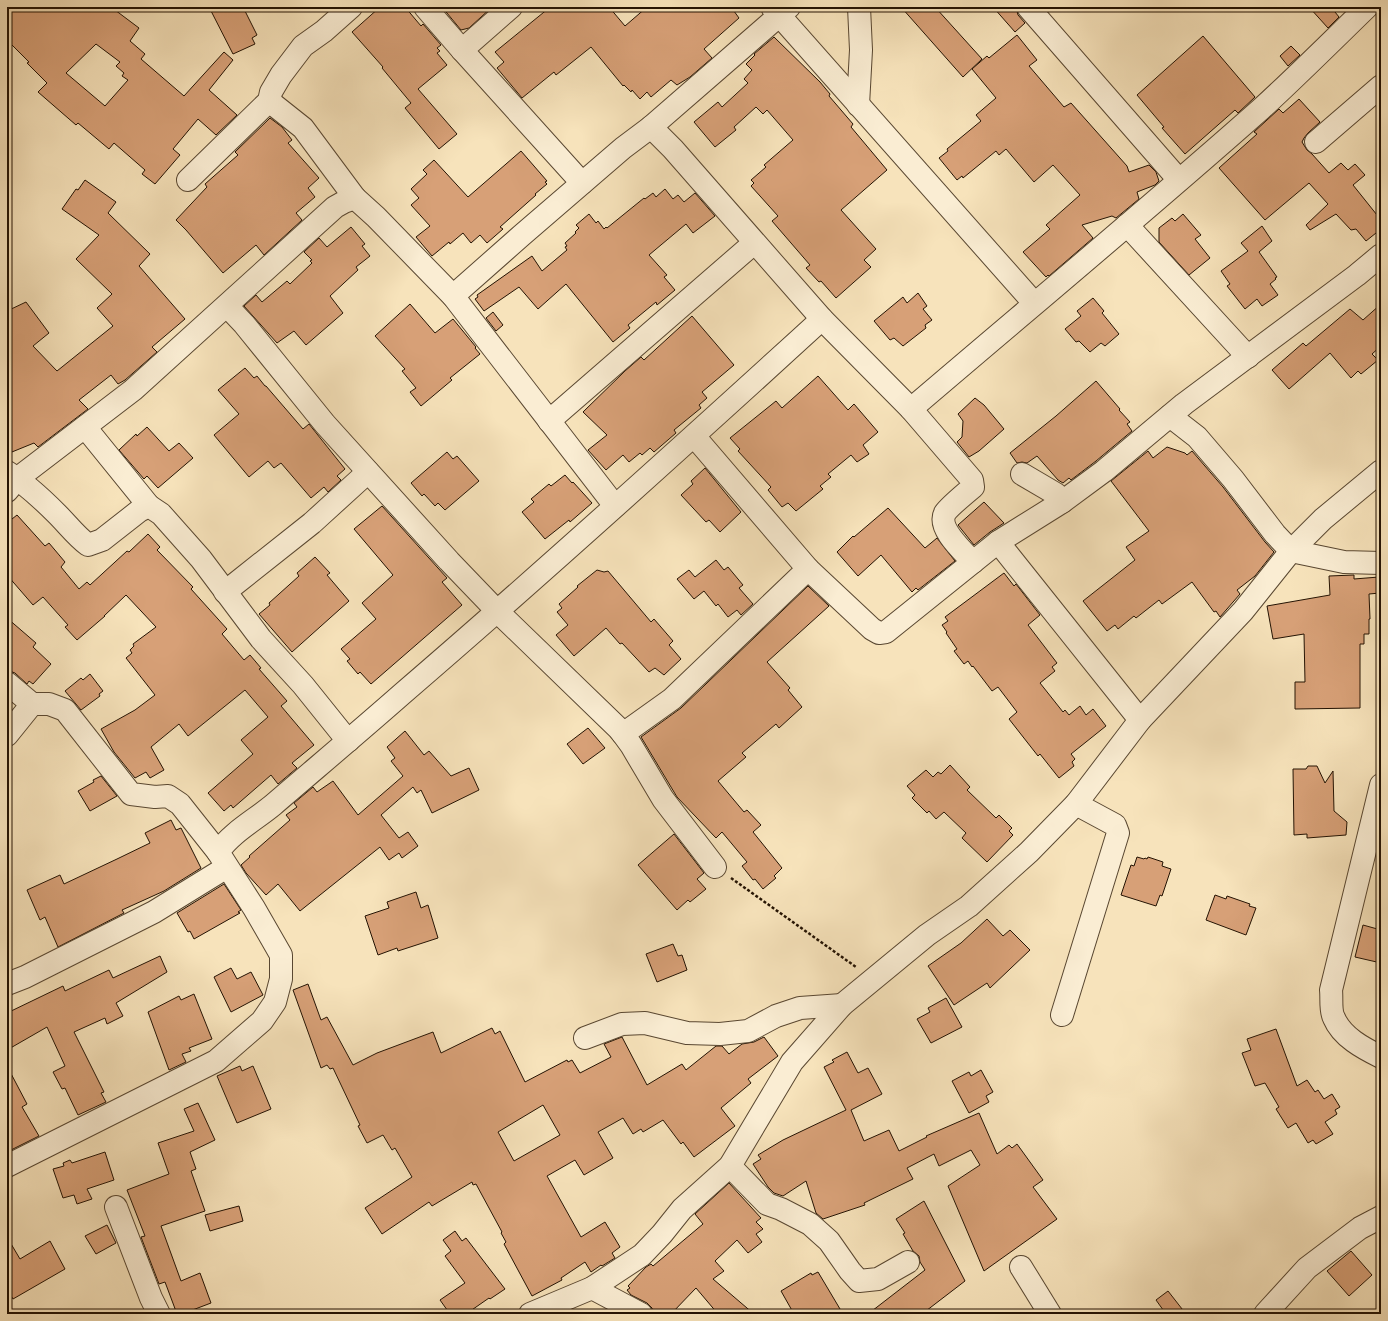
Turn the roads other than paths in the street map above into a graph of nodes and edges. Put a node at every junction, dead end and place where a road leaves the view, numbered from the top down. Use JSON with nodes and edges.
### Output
{"nodes":[{"id":1,"x":351,"y":7,"type":"edge"},
{"id":2,"x":425,"y":7,"type":"edge"},
{"id":3,"x":511,"y":7,"type":"edge"},
{"id":4,"x":859,"y":7,"type":"edge"},
{"id":5,"x":1028,"y":7,"type":"edge"},
{"id":6,"x":1367,"y":7,"type":"edge"},
{"id":7,"x":780,"y":10,"type":"edge"},
{"id":8,"x":462,"y":50,"type":"junction"},
{"id":9,"x":1381,"y":86,"type":"edge"},
{"id":10,"x":269,"y":101,"type":"junction"},
{"id":11,"x":858,"y":105,"type":"junction"},
{"id":12,"x":651,"y":127,"type":"junction"},
{"id":13,"x":1316,"y":142,"type":"dead end"},
{"id":14,"x":188,"y":180,"type":"dead end"},
{"id":15,"x":1179,"y":180,"type":"junction"},
{"id":16,"x":582,"y":183,"type":"junction"},
{"id":17,"x":355,"y":198,"type":"junction"},
{"id":18,"x":1128,"y":225,"type":"junction"},
{"id":19,"x":754,"y":243,"type":"junction"},
{"id":20,"x":1381,"y":255,"type":"edge"},
{"id":21,"x":453,"y":296,"type":"junction"},
{"id":22,"x":1034,"y":303,"type":"junction"},
{"id":23,"x":227,"y":306,"type":"junction"},
{"id":24,"x":822,"y":319,"type":"junction"},
{"id":25,"x":1248,"y":357,"type":"junction"},
{"id":26,"x":911,"y":409,"type":"junction"},
{"id":27,"x":1170,"y":416,"type":"junction"},
{"id":28,"x":549,"y":421,"type":"junction"},
{"id":29,"x":85,"y":427,"type":"junction"},
{"id":30,"x":694,"y":436,"type":"junction"},
{"id":31,"x":1381,"y":471,"type":"edge"},
{"id":32,"x":368,"y":472,"type":"junction"},
{"id":33,"x":1022,"y":474,"type":"dead end"},
{"id":34,"x":11,"y":480,"type":"edge"},
{"id":35,"x":1062,"y":502,"type":"junction"},
{"id":36,"x":149,"y":506,"type":"junction"},
{"id":37,"x":615,"y":506,"type":"junction"},
{"id":38,"x":998,"y":542,"type":"junction"},
{"id":39,"x":1291,"y":551,"type":"junction"},
{"id":40,"x":973,"y":562,"type":"junction"},
{"id":41,"x":1381,"y":563,"type":"edge"},
{"id":42,"x":808,"y":569,"type":"junction"},
{"id":43,"x":225,"y":592,"type":"junction"},
{"id":44,"x":498,"y":612,"type":"junction"},
{"id":45,"x":7,"y":683,"type":"edge"},
{"id":46,"x":32,"y":704,"type":"junction"},
{"id":47,"x":1140,"y":720,"type":"junction"},
{"id":48,"x":623,"y":734,"type":"junction"},
{"id":49,"x":7,"y":736,"type":"edge"},
{"id":50,"x":348,"y":741,"type":"junction"},
{"id":51,"x":1381,"y":785,"type":"edge"},
{"id":52,"x":1076,"y":804,"type":"junction"},
{"id":53,"x":222,"y":859,"type":"junction"},
{"id":54,"x":715,"y":867,"type":"road end"},
{"id":55,"x":1372,"y":868,"type":"edge"},
{"id":56,"x":7,"y":984,"type":"edge"},
{"id":57,"x":842,"y":1005,"type":"junction"},
{"id":58,"x":1062,"y":1015,"type":"dead end"},
{"id":59,"x":585,"y":1038,"type":"dead end"},
{"id":60,"x":1381,"y":1056,"type":"edge"},
{"id":61,"x":7,"y":1166,"type":"edge"},
{"id":62,"x":730,"y":1166,"type":"junction"},
{"id":63,"x":116,"y":1207,"type":"dead end"},
{"id":64,"x":1381,"y":1217,"type":"edge"},
{"id":65,"x":908,"y":1262,"type":"dead end"},
{"id":66,"x":1021,"y":1267,"type":"dead end"},
{"id":67,"x":592,"y":1288,"type":"junction"},
{"id":68,"x":159,"y":1314,"type":"edge"},
{"id":69,"x":530,"y":1314,"type":"edge"},
{"id":70,"x":641,"y":1314,"type":"edge"},
{"id":71,"x":1050,"y":1314,"type":"edge"},
{"id":72,"x":1265,"y":1314,"type":"edge"}],
"edges":[{"from":1,"to":10,"type":"street"},
{"from":2,"to":8,"type":"street"},
{"from":3,"to":8,"type":"street"},
{"from":4,"to":11,"type":"street"},
{"from":5,"to":15,"type":"street"},
{"from":6,"to":15,"type":"street"},
{"from":7,"to":11,"type":"street"},
{"from":7,"to":12,"type":"street"},
{"from":8,"to":16,"type":"street"},
{"from":9,"to":13,"type":"street"},
{"from":10,"to":14,"type":"street"},
{"from":10,"to":17,"type":"street"},
{"from":11,"to":22,"type":"street"},
{"from":12,"to":16,"type":"street"},
{"from":12,"to":19,"type":"street"},
{"from":15,"to":18,"type":"street"},
{"from":16,"to":21,"type":"street"},
{"from":17,"to":21,"type":"street"},
{"from":17,"to":23,"type":"street"},
{"from":18,"to":22,"type":"street"},
{"from":18,"to":25,"type":"street"},
{"from":19,"to":24,"type":"street"},
{"from":19,"to":28,"type":"street"},
{"from":20,"to":25,"type":"street"},
{"from":21,"to":28,"type":"street"},
{"from":22,"to":26,"type":"street"},
{"from":23,"to":29,"type":"street"},
{"from":23,"to":32,"type":"street"},
{"from":24,"to":26,"type":"street"},
{"from":24,"to":30,"type":"street"},
{"from":25,"to":27,"type":"street"},
{"from":26,"to":40,"type":"street"},
{"from":27,"to":35,"type":"street"},
{"from":27,"to":39,"type":"street"},
{"from":28,"to":37,"type":"street"},
{"from":29,"to":34,"type":"street"},
{"from":29,"to":36,"type":"street"},
{"from":30,"to":37,"type":"street"},
{"from":30,"to":42,"type":"street"},
{"from":31,"to":39,"type":"street"},
{"from":32,"to":43,"type":"street"},
{"from":32,"to":44,"type":"street"},
{"from":33,"to":35,"type":"street"},
{"from":34,"to":36,"type":"street"},
{"from":35,"to":38,"type":"street"},
{"from":36,"to":43,"type":"street"},
{"from":37,"to":44,"type":"street"},
{"from":38,"to":40,"type":"street"},
{"from":38,"to":47,"type":"street"},
{"from":39,"to":41,"type":"street"},
{"from":39,"to":47,"type":"street"},
{"from":40,"to":42,"type":"street"},
{"from":42,"to":48,"type":"street"},
{"from":43,"to":50,"type":"street"},
{"from":44,"to":48,"type":"street"},
{"from":44,"to":50,"type":"street"},
{"from":45,"to":46,"type":"street"},
{"from":46,"to":49,"type":"street"},
{"from":46,"to":53,"type":"street"},
{"from":47,"to":52,"type":"street"},
{"from":48,"to":54,"type":"street"},
{"from":50,"to":53,"type":"street"},
{"from":51,"to":55,"type":"street"},
{"from":52,"to":57,"type":"street"},
{"from":52,"to":58,"type":"street"},
{"from":53,"to":56,"type":"street"},
{"from":53,"to":61,"type":"street"},
{"from":55,"to":60,"type":"street"},
{"from":57,"to":59,"type":"street"},
{"from":57,"to":62,"type":"street"},
{"from":62,"to":65,"type":"street"},
{"from":62,"to":67,"type":"street"},
{"from":63,"to":68,"type":"street"},
{"from":64,"to":72,"type":"street"},
{"from":66,"to":71,"type":"street"},
{"from":67,"to":69,"type":"street"},
{"from":67,"to":70,"type":"street"}]}
